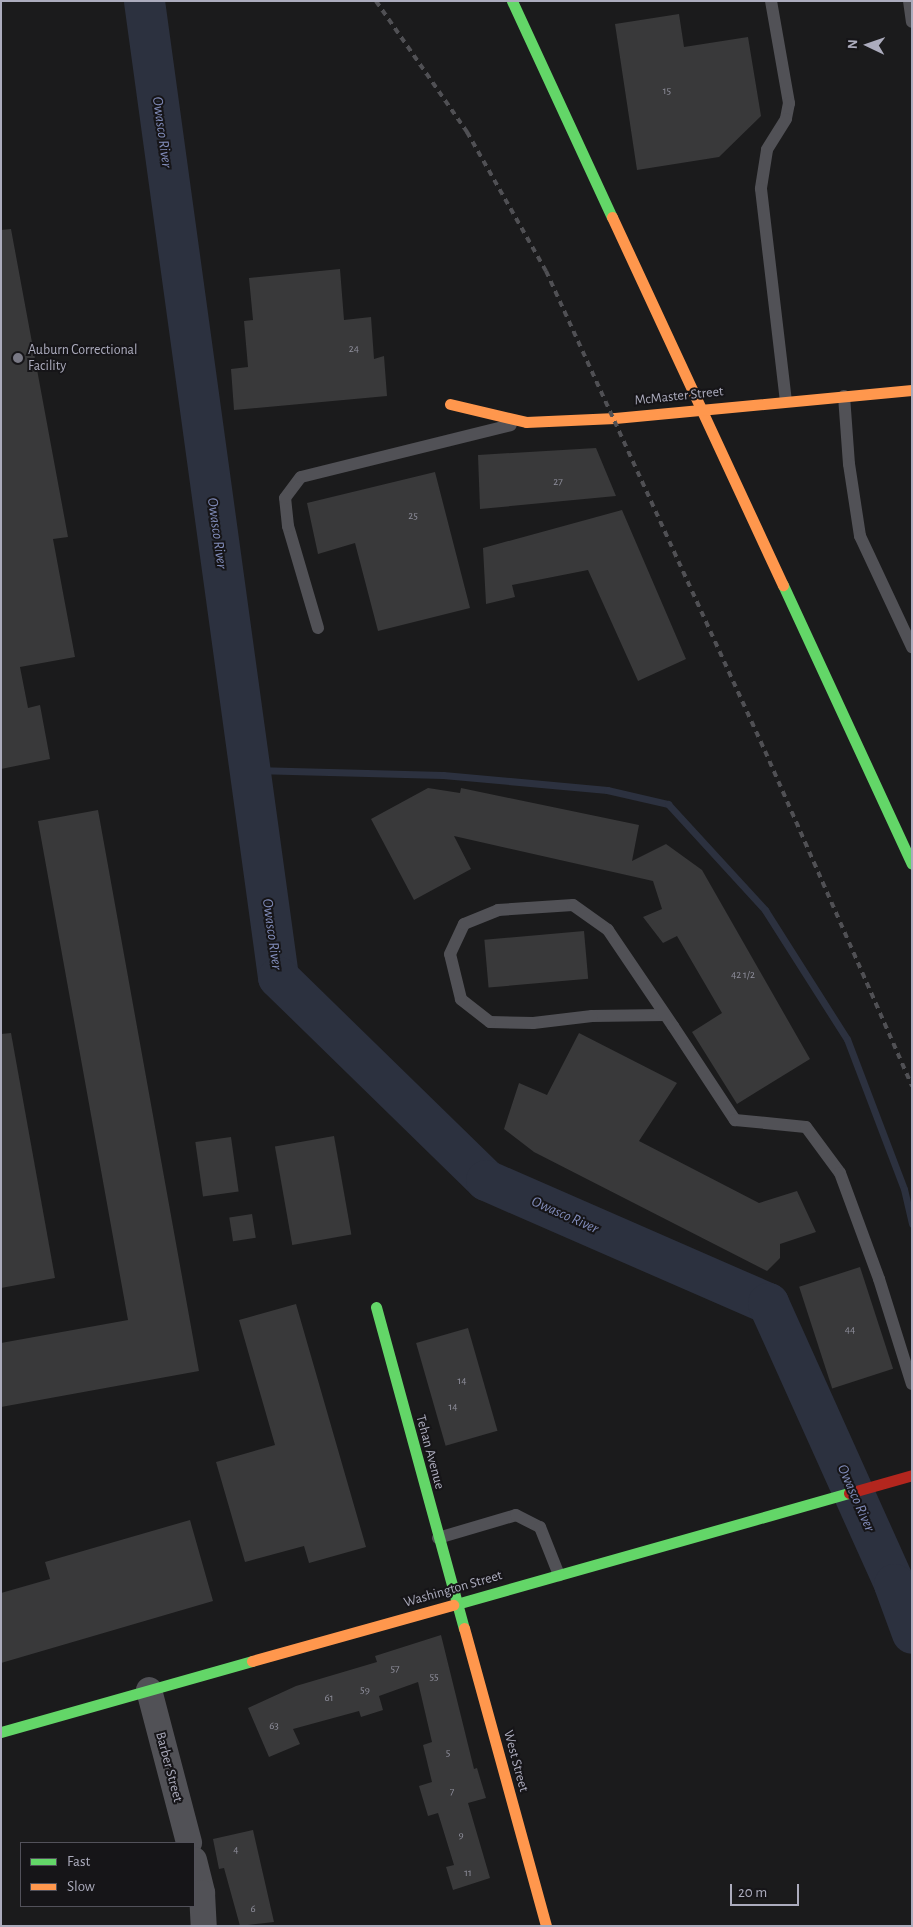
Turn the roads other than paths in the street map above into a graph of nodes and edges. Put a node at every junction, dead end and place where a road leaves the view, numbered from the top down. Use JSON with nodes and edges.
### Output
{"nodes":[{"id":1,"x":512,"y":1,"type":"edge"},
{"id":2,"x":771,"y":1,"type":"edge"},
{"id":3,"x":909,"y":1,"type":"edge"},
{"id":4,"x":912,"y":22,"type":"edge"},
{"id":5,"x":912,"y":390,"type":"edge"},
{"id":6,"x":844,"y":396,"type":"junction"},
{"id":7,"x":786,"y":401,"type":"junction"},
{"id":8,"x":450,"y":404,"type":"dead end"},
{"id":9,"x":702,"y":409,"type":"junction"},
{"id":10,"x":526,"y":422,"type":"junction"},
{"id":11,"x":318,"y":628,"type":"dead end"},
{"id":12,"x":912,"y":647,"type":"edge"},
{"id":13,"x":912,"y":864,"type":"edge"},
{"id":14,"x":665,"y":1015,"type":"junction"},
{"id":15,"x":376,"y":1307,"type":"dead end"},
{"id":16,"x":912,"y":1384,"type":"edge"},
{"id":17,"x":912,"y":1474,"type":"edge"},
{"id":18,"x":438,"y":1538,"type":"junction"},
{"id":19,"x":559,"y":1575,"type":"junction"},
{"id":20,"x":457,"y":1603,"type":"junction"},
{"id":21,"x":149,"y":1690,"type":"junction"},
{"id":22,"x":1,"y":1732,"type":"edge"},
{"id":23,"x":189,"y":1842,"type":"edge"},
{"id":24,"x":195,"y":1864,"type":"edge"},
{"id":25,"x":204,"y":1926,"type":"edge"},
{"id":26,"x":546,"y":1926,"type":"edge"}],
"edges":[{"from":1,"to":9,"type":"main road"},
{"from":2,"to":7,"type":"lane"},
{"from":3,"to":4,"type":"lane"},
{"from":5,"to":6,"type":"main road","name":"McMaster Street"},
{"from":6,"to":7,"type":"main road","name":"McMaster Street"},
{"from":6,"to":12,"type":"lane"},
{"from":7,"to":9,"type":"main road","name":"McMaster Street"},
{"from":8,"to":10,"type":"main road","name":"McMaster Street"},
{"from":9,"to":10,"type":"main road","name":"McMaster Street"},
{"from":9,"to":13,"type":"main road"},
{"from":10,"to":11,"type":"lane"},
{"from":14,"to":14,"type":"lane"},
{"from":14,"to":16,"type":"lane"},
{"from":15,"to":18,"type":"main road","name":"Tehan Avenue"},
{"from":17,"to":19,"type":"main road","name":"Washington Street"},
{"from":18,"to":19,"type":"lane"},
{"from":18,"to":20,"type":"main road","name":"Tehan Avenue"},
{"from":19,"to":20,"type":"main road","name":"Washington Street"},
{"from":20,"to":21,"type":"main road","name":"Washington Street"},
{"from":20,"to":26,"type":"main road","name":"West Street"},
{"from":21,"to":22,"type":"main road","name":"Washington Street"},
{"from":21,"to":23,"type":"street","name":"Barber Street"},
{"from":24,"to":25,"type":"street"}]}
